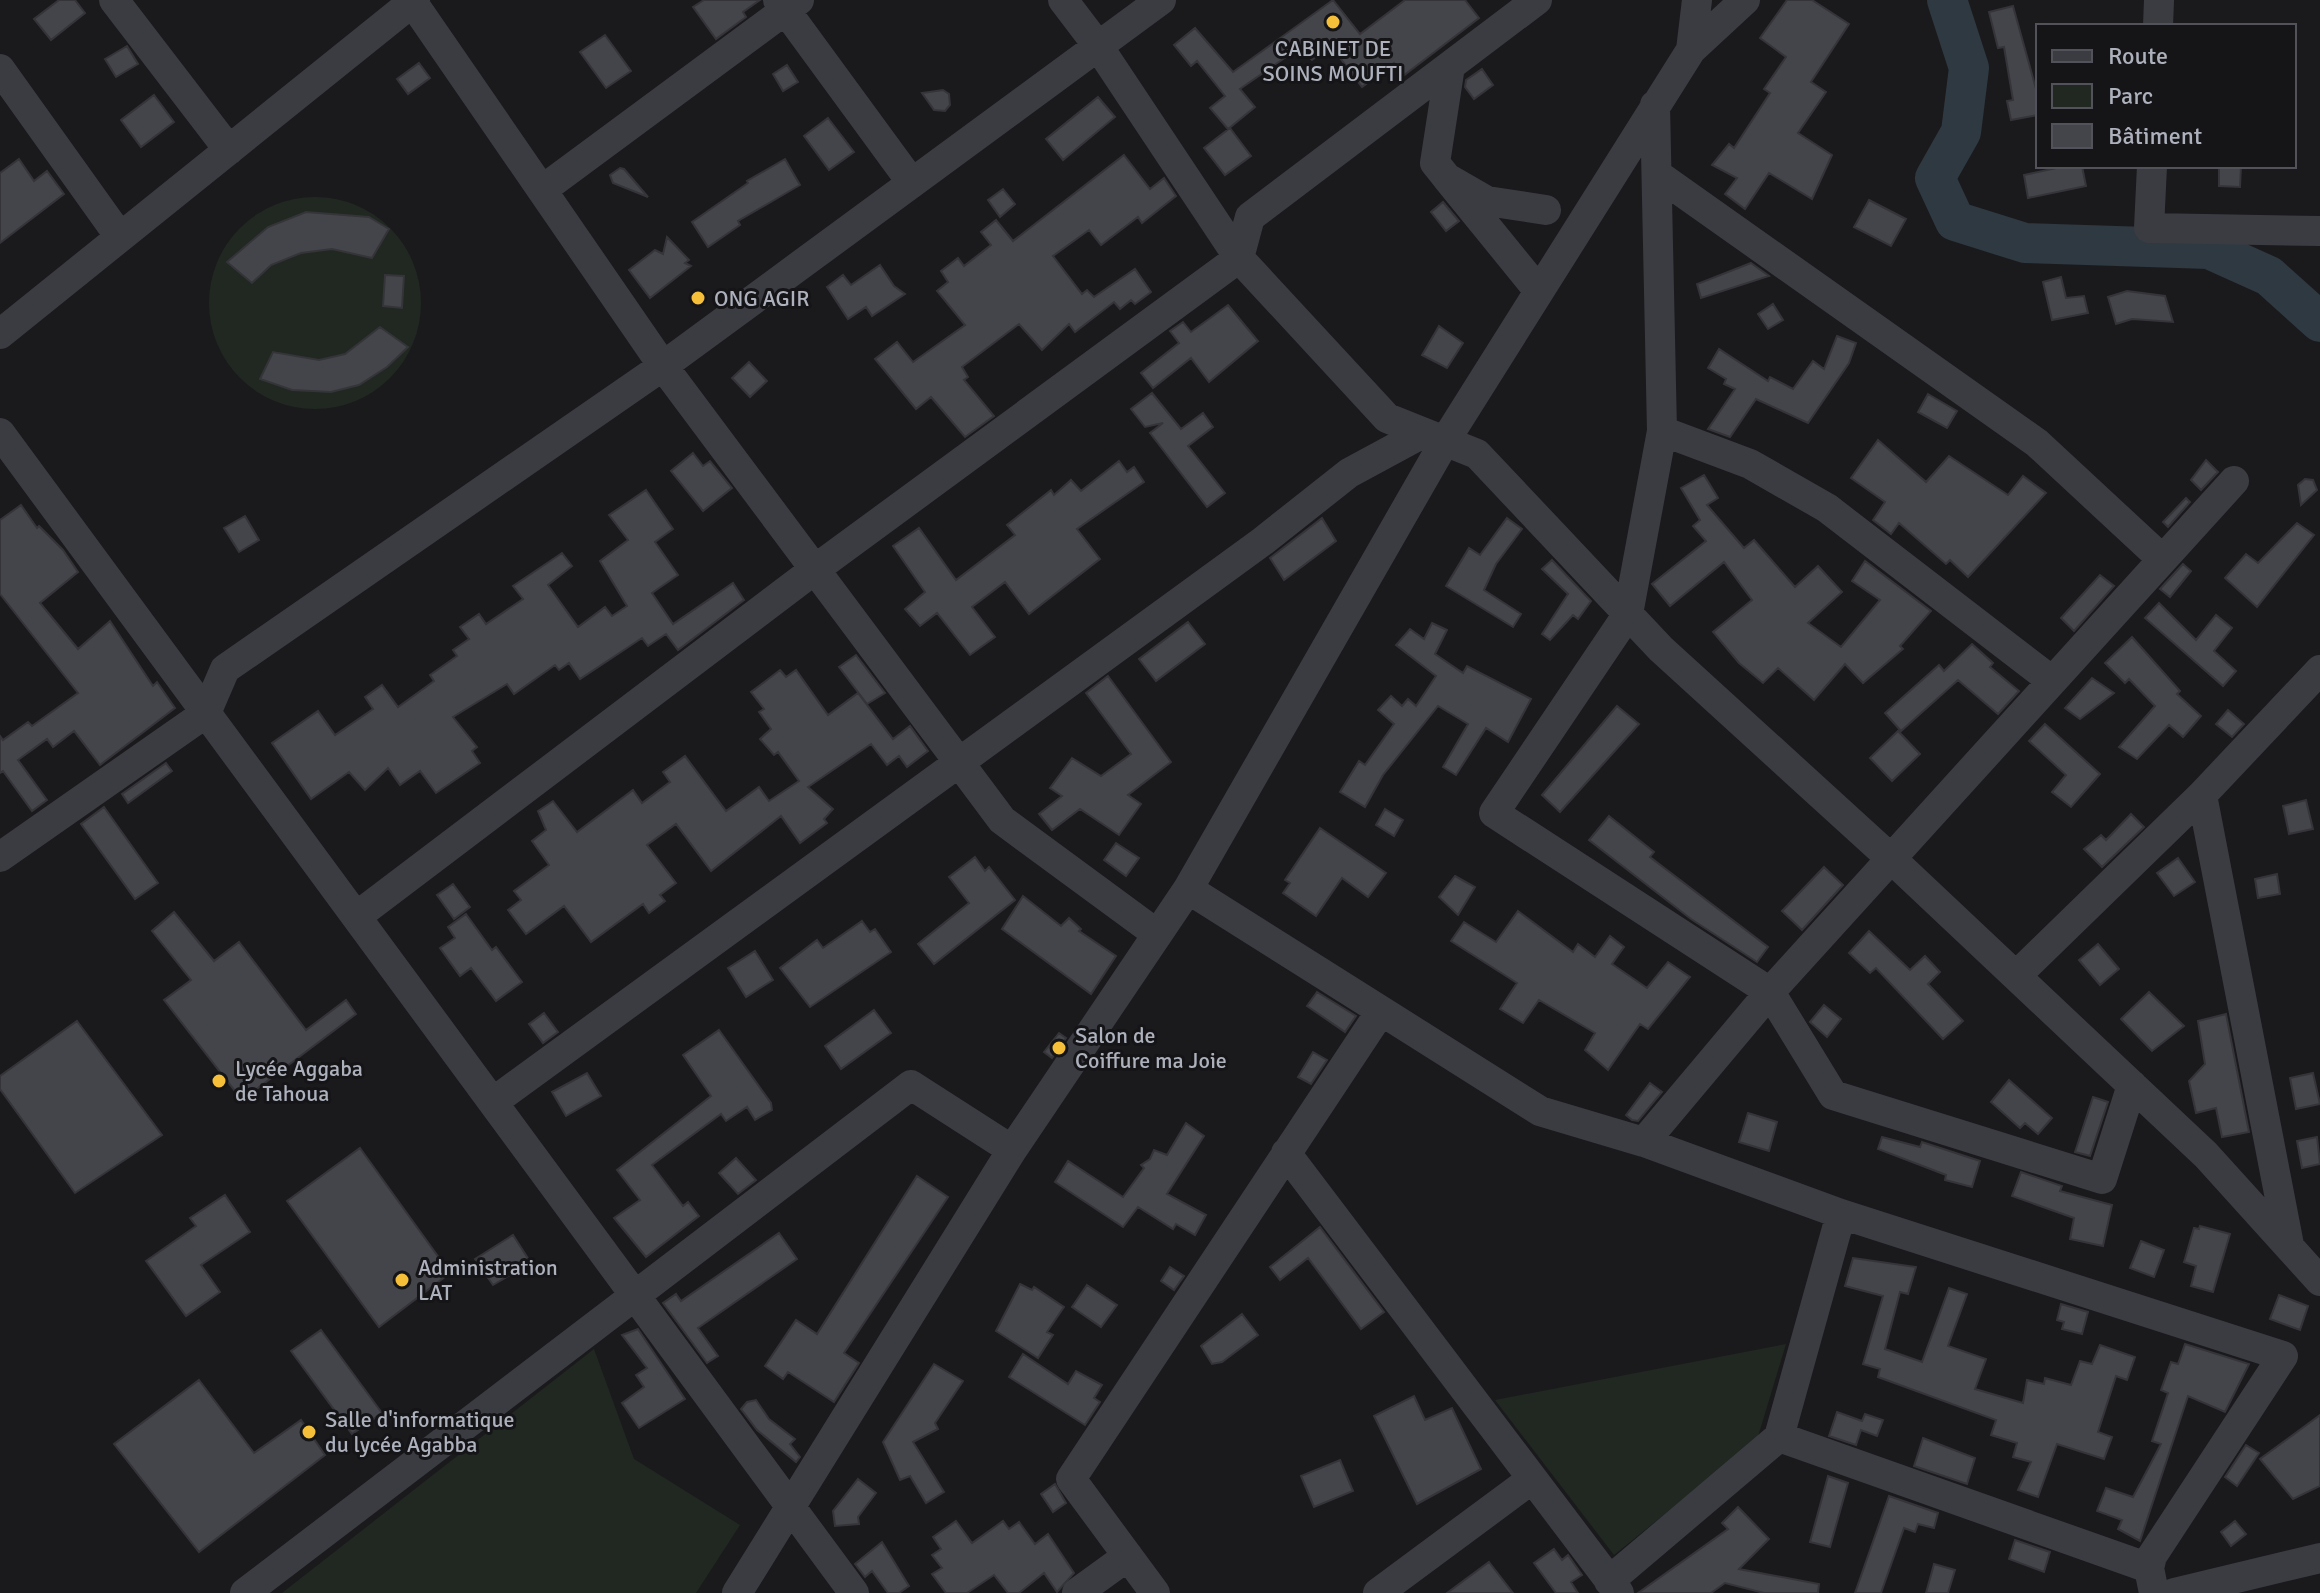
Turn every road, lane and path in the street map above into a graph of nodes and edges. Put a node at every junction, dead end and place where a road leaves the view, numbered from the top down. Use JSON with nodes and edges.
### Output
{"nodes":[{"id":1,"x":114,"y":0,"type":"edge"},
{"id":2,"x":1063,"y":0,"type":"edge"},
{"id":3,"x":1161,"y":0,"type":"edge"},
{"id":4,"x":1537,"y":0,"type":"edge"},
{"id":5,"x":1697,"y":0,"type":"edge"},
{"id":6,"x":1745,"y":0,"type":"edge"},
{"id":7,"x":2159,"y":0,"type":"edge"},
{"id":8,"x":413,"y":1,"type":"edge"},
{"id":9,"x":787,"y":3,"type":"edge"},
{"id":10,"x":2158,"y":24,"type":"edge"},
{"id":11,"x":1098,"y":46,"type":"junction"},
{"id":12,"x":1691,"y":50,"type":"junction"},
{"id":13,"x":1450,"y":66,"type":"junction"},
{"id":14,"x":0,"y":69,"type":"edge"},
{"id":15,"x":1655,"y":105,"type":"junction"},
{"id":16,"x":229,"y":150,"type":"junction"},
{"id":17,"x":2152,"y":168,"type":"edge"},
{"id":18,"x":1658,"y":175,"type":"junction"},
{"id":19,"x":1447,"y":178,"type":"junction"},
{"id":20,"x":912,"y":183,"type":"junction"},
{"id":21,"x":542,"y":190,"type":"junction"},
{"id":22,"x":1546,"y":210,"type":"dead end"},
{"id":23,"x":2320,"y":231,"type":"edge"},
{"id":24,"x":120,"y":237,"type":"junction"},
{"id":25,"x":1239,"y":258,"type":"junction"},
{"id":26,"x":1538,"y":290,"type":"junction"},
{"id":27,"x":0,"y":334,"type":"edge"},
{"id":28,"x":663,"y":366,"type":"junction"},
{"id":29,"x":1662,"y":431,"type":"junction"},
{"id":30,"x":0,"y":433,"type":"edge"},
{"id":31,"x":1434,"y":437,"type":"junction"},
{"id":32,"x":2234,"y":481,"type":"dead end"},
{"id":33,"x":2162,"y":559,"type":"junction"},
{"id":34,"x":814,"y":570,"type":"junction"},
{"id":35,"x":1628,"y":614,"type":"junction"},
{"id":36,"x":2052,"y":681,"type":"junction"},
{"id":37,"x":2317,"y":682,"type":"edge"},
{"id":38,"x":206,"y":713,"type":"junction"},
{"id":39,"x":959,"y":763,"type":"junction"},
{"id":40,"x":2202,"y":795,"type":"junction"},
{"id":41,"x":0,"y":857,"type":"edge"},
{"id":42,"x":1891,"y":859,"type":"junction"},
{"id":43,"x":1188,"y":889,"type":"junction"},
{"id":44,"x":357,"y":916,"type":"junction"},
{"id":45,"x":1157,"y":934,"type":"junction"},
{"id":46,"x":2016,"y":976,"type":"junction"},
{"id":47,"x":1770,"y":992,"type":"junction"},
{"id":48,"x":1381,"y":1011,"type":"junction"},
{"id":49,"x":2132,"y":1085,"type":"junction"},
{"id":50,"x":493,"y":1102,"type":"junction"},
{"id":51,"x":1644,"y":1142,"type":"junction"},
{"id":52,"x":1012,"y":1150,"type":"junction"},
{"id":53,"x":1286,"y":1153,"type":"junction"},
{"id":54,"x":1841,"y":1214,"type":"junction"},
{"id":55,"x":2289,"y":1247,"type":"junction"},
{"id":56,"x":2320,"y":1281,"type":"edge"},
{"id":57,"x":636,"y":1297,"type":"junction"},
{"id":58,"x":1779,"y":1437,"type":"junction"},
{"id":59,"x":1532,"y":1479,"type":"junction"},
{"id":60,"x":793,"y":1509,"type":"junction"},
{"id":61,"x":1128,"y":1556,"type":"junction"},
{"id":62,"x":2320,"y":1558,"type":"edge"},
{"id":63,"x":2152,"y":1581,"type":"edge"},
{"id":64,"x":1614,"y":1587,"type":"edge"},
{"id":65,"x":245,"y":1593,"type":"edge"},
{"id":66,"x":737,"y":1593,"type":"edge"},
{"id":67,"x":854,"y":1593,"type":"edge"},
{"id":68,"x":1077,"y":1593,"type":"edge"},
{"id":69,"x":1155,"y":1593,"type":"edge"},
{"id":70,"x":1378,"y":1593,"type":"edge"},
{"id":71,"x":2174,"y":1593,"type":"edge"}],
"edges":[{"from":1,"to":16,"type":"street"},
{"from":2,"to":11,"type":"street"},
{"from":3,"to":11,"type":"street"},
{"from":4,"to":13,"type":"street"},
{"from":5,"to":12,"type":"street"},
{"from":6,"to":12,"type":"street"},
{"from":7,"to":10,"type":"street"},
{"from":8,"to":16,"type":"street"},
{"from":8,"to":21,"type":"street"},
{"from":9,"to":20,"type":"street"},
{"from":9,"to":21,"type":"street"},
{"from":11,"to":20,"type":"street"},
{"from":11,"to":25,"type":"street"},
{"from":12,"to":15,"type":"street"},
{"from":13,"to":19,"type":"street"},
{"from":13,"to":25,"type":"street"},
{"from":14,"to":24,"type":"street"},
{"from":15,"to":18,"type":"street"},
{"from":15,"to":26,"type":"street"},
{"from":16,"to":24,"type":"street"},
{"from":17,"to":23,"type":"street"},
{"from":18,"to":29,"type":"street"},
{"from":18,"to":33,"type":"street"},
{"from":19,"to":22,"type":"street"},
{"from":19,"to":26,"type":"street"},
{"from":20,"to":28,"type":"street"},
{"from":21,"to":28,"type":"street"},
{"from":24,"to":27,"type":"street"},
{"from":25,"to":31,"type":"street"},
{"from":25,"to":34,"type":"street"},
{"from":26,"to":31,"type":"street"},
{"from":28,"to":34,"type":"street"},
{"from":28,"to":38,"type":"street"},
{"from":29,"to":35,"type":"street"},
{"from":29,"to":36,"type":"street"},
{"from":30,"to":38,"type":"street"},
{"from":31,"to":35,"type":"street"},
{"from":31,"to":39,"type":"street"},
{"from":31,"to":43,"type":"street"},
{"from":32,"to":33,"type":"street"},
{"from":33,"to":36,"type":"street"},
{"from":34,"to":39,"type":"street"},
{"from":34,"to":44,"type":"street"},
{"from":35,"to":42,"type":"street"},
{"from":35,"to":47,"type":"street"},
{"from":36,"to":42,"type":"street"},
{"from":37,"to":40,"type":"street"},
{"from":38,"to":41,"type":"street"},
{"from":38,"to":44,"type":"street"},
{"from":39,"to":45,"type":"street"},
{"from":39,"to":50,"type":"street"},
{"from":40,"to":46,"type":"street"},
{"from":40,"to":55,"type":"street"},
{"from":42,"to":46,"type":"street"},
{"from":42,"to":47,"type":"street"},
{"from":43,"to":45,"type":"street"},
{"from":43,"to":48,"type":"street"},
{"from":44,"to":50,"type":"street"},
{"from":45,"to":52,"type":"street"},
{"from":46,"to":49,"type":"street"},
{"from":47,"to":49,"type":"street"},
{"from":47,"to":51,"type":"street"},
{"from":48,"to":51,"type":"street"},
{"from":48,"to":53,"type":"street"},
{"from":49,"to":55,"type":"street"},
{"from":50,"to":57,"type":"street"},
{"from":51,"to":54,"type":"street"},
{"from":52,"to":57,"type":"street"},
{"from":52,"to":60,"type":"street"},
{"from":53,"to":59,"type":"street"},
{"from":53,"to":61,"type":"street"},
{"from":54,"to":58,"type":"street"},
{"from":54,"to":63,"type":"street"},
{"from":55,"to":56,"type":"street"},
{"from":57,"to":60,"type":"street"},
{"from":57,"to":65,"type":"street"},
{"from":58,"to":63,"type":"street"},
{"from":58,"to":64,"type":"street"},
{"from":59,"to":64,"type":"street"},
{"from":59,"to":70,"type":"street"},
{"from":60,"to":66,"type":"street"},
{"from":60,"to":67,"type":"street"},
{"from":61,"to":68,"type":"street"},
{"from":61,"to":69,"type":"street"},
{"from":62,"to":71,"type":"street"}]}
